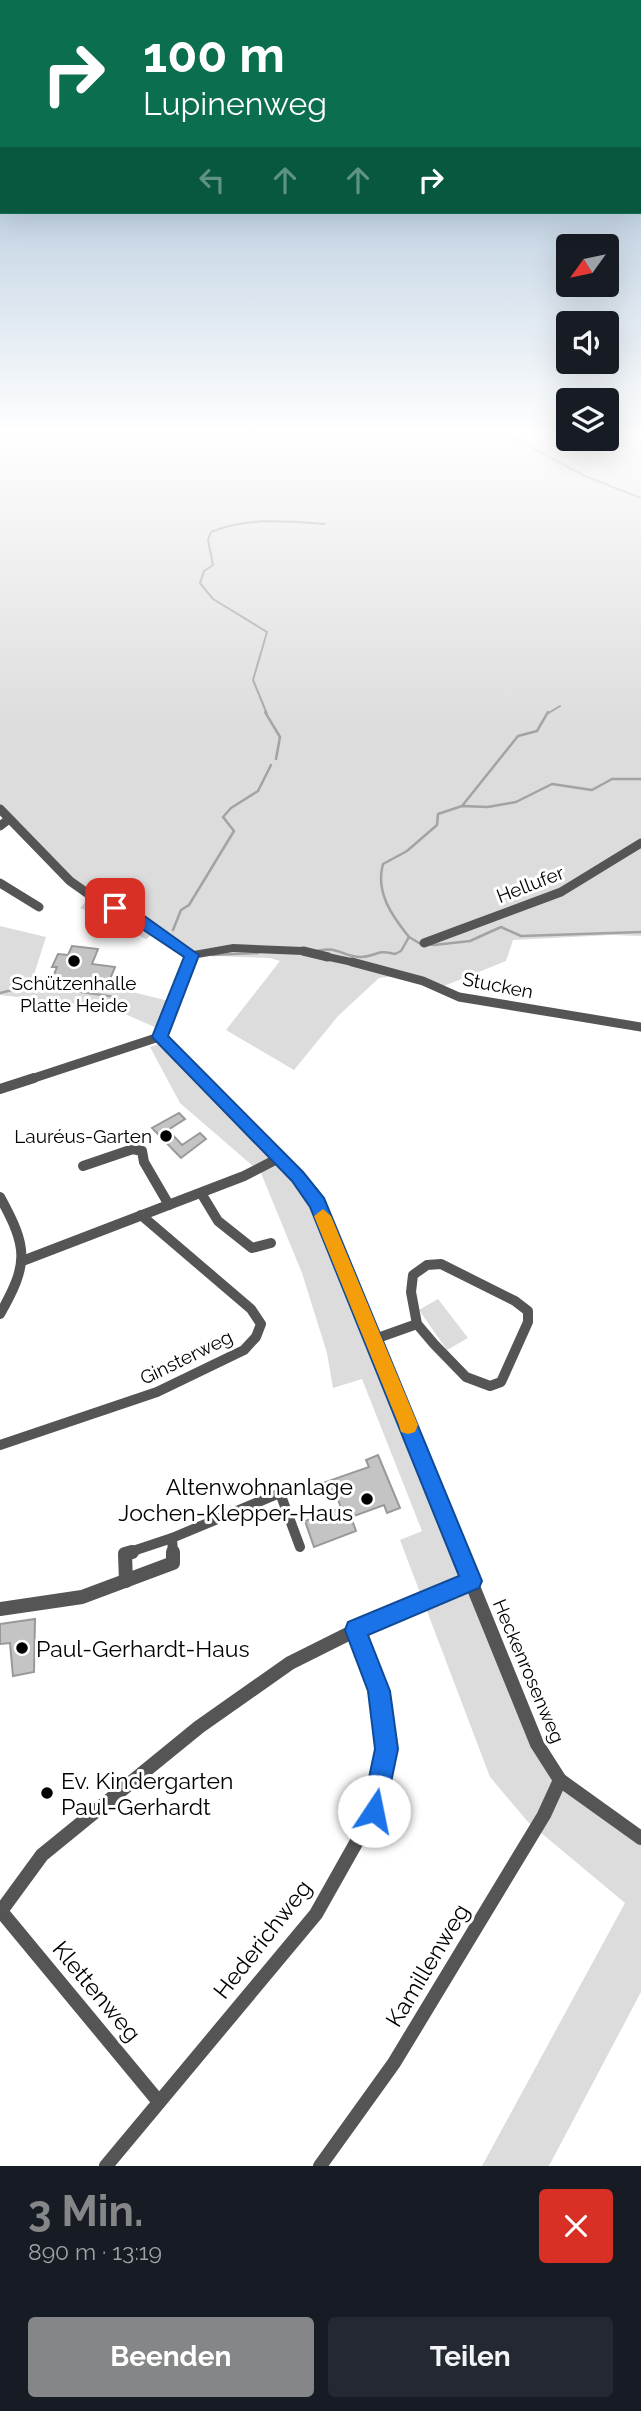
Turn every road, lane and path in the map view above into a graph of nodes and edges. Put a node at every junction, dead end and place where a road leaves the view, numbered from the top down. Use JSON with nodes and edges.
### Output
{"nodes":[{"id":1,"x":0,"y":809,"type":"edge"},
{"id":2,"x":9,"y":819,"type":"junction"},
{"id":3,"x":0,"y":826,"type":"edge"},
{"id":4,"x":641,"y":843,"type":"edge"},
{"id":5,"x":0,"y":883,"type":"edge"},
{"id":6,"x":39,"y":907,"type":"dead end"},
{"id":7,"x":424,"y":943,"type":"dead end"},
{"id":8,"x":303,"y":951,"type":"joint"},
{"id":9,"x":192,"y":955,"type":"junction"},
{"id":10,"x":328,"y":957,"type":"joint"},
{"id":11,"x":352,"y":962,"type":"joint"},
{"id":12,"x":641,"y":1027,"type":"edge"},
{"id":13,"x":159,"y":1037,"type":"junction"},
{"id":14,"x":0,"y":1089,"type":"edge"},
{"id":15,"x":279,"y":1157,"type":"junction"},
{"id":16,"x":83,"y":1166,"type":"dead end"},
{"id":17,"x":201,"y":1193,"type":"junction"},
{"id":18,"x":0,"y":1197,"type":"edge"},
{"id":19,"x":169,"y":1205,"type":"junction"},
{"id":20,"x":141,"y":1215,"type":"junction"},
{"id":21,"x":271,"y":1243,"type":"dead end"},
{"id":22,"x":25,"y":1260,"type":"junction"},
{"id":23,"x":0,"y":1314,"type":"edge"},
{"id":24,"x":418,"y":1324,"type":"junction"},
{"id":25,"x":372,"y":1340,"type":"junction"},
{"id":26,"x":0,"y":1445,"type":"edge"},
{"id":27,"x":172,"y":1538,"type":"junction"},
{"id":28,"x":300,"y":1547,"type":"dead end"},
{"id":29,"x":126,"y":1581,"type":"junction"},
{"id":30,"x":471,"y":1581,"type":"junction"},
{"id":31,"x":0,"y":1609,"type":"edge"},
{"id":32,"x":356,"y":1630,"type":"junction"},
{"id":33,"x":560,"y":1780,"type":"junction"},
{"id":34,"x":641,"y":1838,"type":"edge"},
{"id":35,"x":0,"y":1910,"type":"edge"},
{"id":36,"x":159,"y":2102,"type":"junction"},
{"id":37,"x":106,"y":2166,"type":"edge"},
{"id":38,"x":320,"y":2166,"type":"edge"}],
"edges":[{"from":1,"to":2,"type":"street"},
{"from":2,"to":3,"type":"street"},
{"from":2,"to":9,"type":"street"},
{"from":4,"to":7,"type":"street","name":"Hellufer"},
{"from":5,"to":6,"type":"street"},
{"from":8,"to":9,"type":"street"},
{"from":8,"to":10,"type":"street"},
{"from":9,"to":13,"type":"street"},
{"from":10,"to":11,"type":"street"},
{"from":11,"to":12,"type":"street","name":"Stucken"},
{"from":13,"to":14,"type":"street"},
{"from":13,"to":15,"type":"street","name":"Heckenrosenweg"},
{"from":15,"to":17,"type":"street"},
{"from":15,"to":25,"type":"street","name":"Heckenrosenweg"},
{"from":16,"to":19,"type":"street"},
{"from":17,"to":19,"type":"street"},
{"from":17,"to":21,"type":"street"},
{"from":18,"to":22,"type":"street"},
{"from":19,"to":20,"type":"street"},
{"from":20,"to":22,"type":"street"},
{"from":20,"to":26,"type":"street","name":"Ginsterweg"},
{"from":22,"to":23,"type":"street"},
{"from":24,"to":24,"type":"street"},
{"from":24,"to":25,"type":"street"},
{"from":25,"to":30,"type":"street","name":"Heckenrosenweg"},
{"from":27,"to":28,"type":"street"},
{"from":27,"to":29,"type":"street"},
{"from":27,"to":29,"type":"street"},
{"from":29,"to":31,"type":"street"},
{"from":30,"to":32,"type":"street"},
{"from":30,"to":33,"type":"street","name":"Heckenrosenweg"},
{"from":32,"to":35,"type":"street"},
{"from":32,"to":36,"type":"street","name":"Hederichweg"},
{"from":33,"to":34,"type":"street"},
{"from":33,"to":38,"type":"street","name":"Kamillenweg"},
{"from":35,"to":36,"type":"street","name":"Klettenweg"},
{"from":36,"to":37,"type":"street","name":"Hederichweg"}]}
